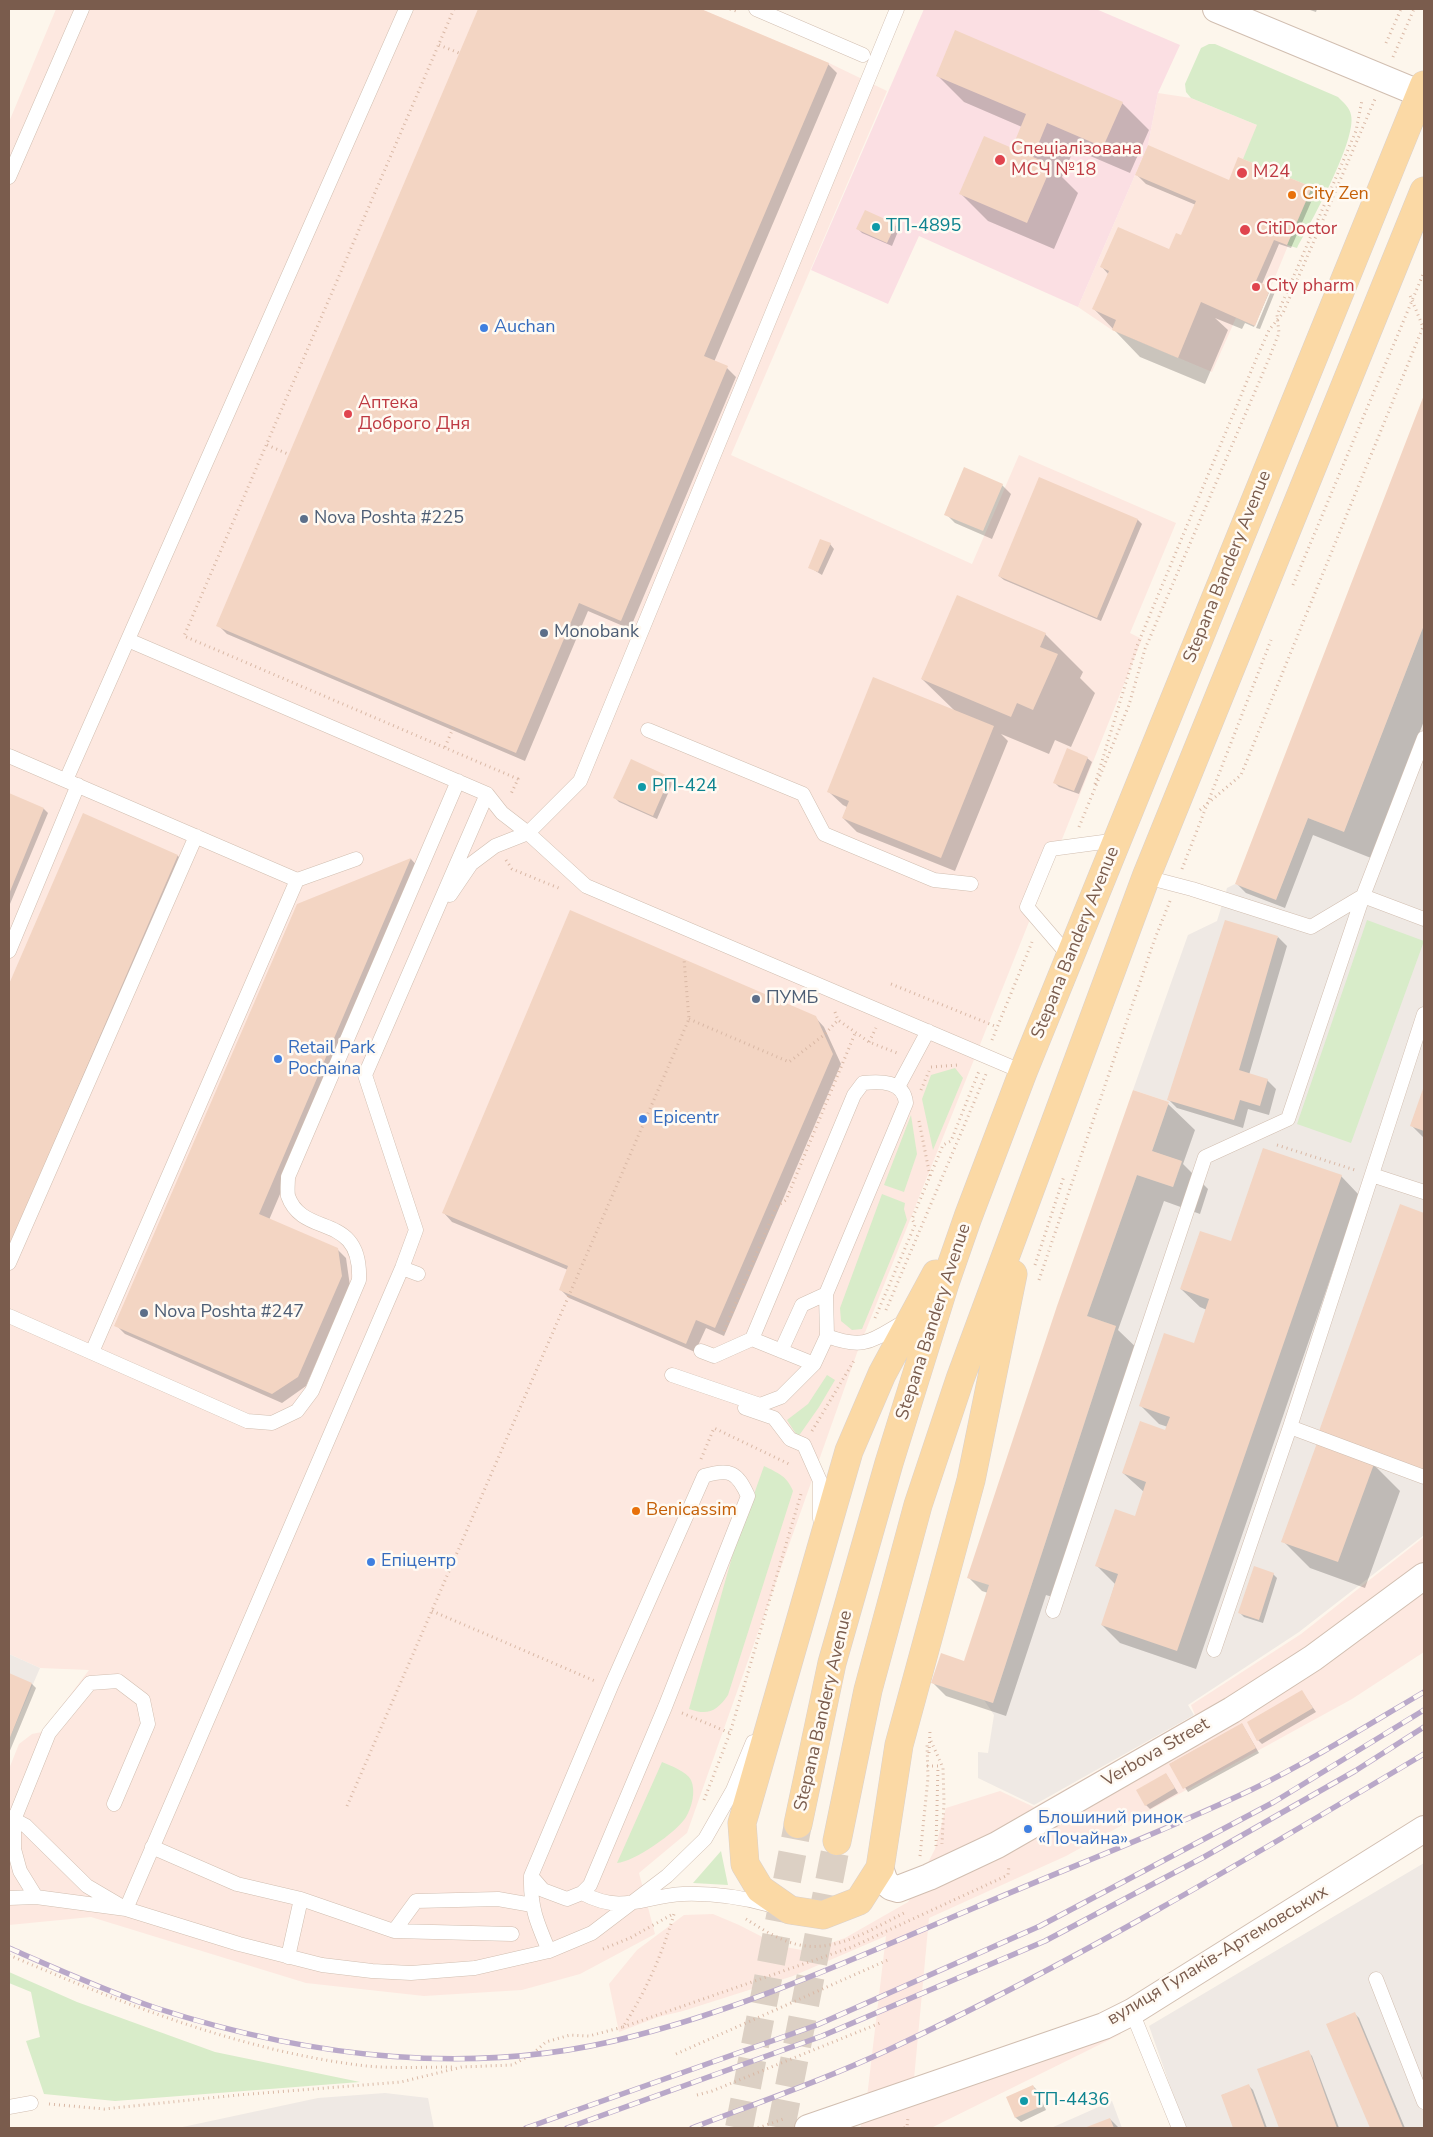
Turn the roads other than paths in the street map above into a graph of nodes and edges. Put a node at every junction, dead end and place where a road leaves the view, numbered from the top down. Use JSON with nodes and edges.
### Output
{"nodes":[{"id":1,"x":82,"y":9,"type":"edge"},
{"id":2,"x":406,"y":9,"type":"edge"},
{"id":3,"x":756,"y":9,"type":"edge"},
{"id":4,"x":897,"y":9,"type":"edge"},
{"id":5,"x":1216,"y":9,"type":"edge"},
{"id":6,"x":863,"y":55,"type":"dead end"},
{"id":7,"x":1422,"y":89,"type":"edge"},
{"id":8,"x":9,"y":177,"type":"edge"},
{"id":9,"x":1422,"y":205,"type":"edge"},
{"id":10,"x":128,"y":640,"type":"junction"},
{"id":11,"x":648,"y":730,"type":"dead end"},
{"id":12,"x":1424,"y":738,"type":"edge"},
{"id":13,"x":9,"y":756,"type":"edge"},
{"id":14,"x":458,"y":781,"type":"junction"},
{"id":15,"x":72,"y":783,"type":"junction"},
{"id":16,"x":487,"y":794,"type":"junction"},
{"id":17,"x":528,"y":833,"type":"junction"},
{"id":18,"x":196,"y":836,"type":"junction"},
{"id":19,"x":1118,"y":840,"type":"junction"},
{"id":20,"x":356,"y":859,"type":"dead end"},
{"id":21,"x":1146,"y":877,"type":"junction"},
{"id":22,"x":297,"y":880,"type":"junction"},
{"id":23,"x":971,"y":884,"type":"dead end"},
{"id":24,"x":1363,"y":896,"type":"junction"},
{"id":25,"x":1424,"y":919,"type":"edge"},
{"id":26,"x":431,"y":922,"type":"junction"},
{"id":27,"x":9,"y":951,"type":"edge"},
{"id":28,"x":1070,"y":957,"type":"junction"},
{"id":29,"x":1424,"y":1014,"type":"edge"},
{"id":30,"x":928,"y":1031,"type":"junction"},
{"id":31,"x":1419,"y":1051,"type":"edge"},
{"id":32,"x":1023,"y":1072,"type":"junction"},
{"id":33,"x":898,"y":1087,"type":"junction"},
{"id":34,"x":1372,"y":1175,"type":"junction"},
{"id":35,"x":1029,"y":1192,"type":"junction"},
{"id":36,"x":1424,"y":1192,"type":"edge"},
{"id":37,"x":968,"y":1217,"type":"junction"},
{"id":38,"x":9,"y":1263,"type":"edge"},
{"id":39,"x":402,"y":1268,"type":"junction"},
{"id":40,"x":418,"y":1274,"type":"dead end"},
{"id":41,"x":826,"y":1294,"type":"junction"},
{"id":42,"x":9,"y":1316,"type":"edge"},
{"id":43,"x":912,"y":1317,"type":"junction"},
{"id":44,"x":827,"y":1336,"type":"junction"},
{"id":45,"x":752,"y":1339,"type":"junction"},
{"id":46,"x":782,"y":1351,"type":"junction"},
{"id":47,"x":92,"y":1352,"type":"junction"},
{"id":48,"x":708,"y":1353,"type":"road end"},
{"id":49,"x":814,"y":1364,"type":"junction"},
{"id":50,"x":1290,"y":1427,"type":"junction"},
{"id":51,"x":1424,"y":1477,"type":"edge"},
{"id":52,"x":821,"y":1548,"type":"junction"},
{"id":53,"x":1424,"y":1576,"type":"edge"},
{"id":54,"x":1053,"y":1611,"type":"dead end"},
{"id":55,"x":794,"y":1640,"type":"junction"},
{"id":56,"x":1214,"y":1650,"type":"dead end"},
{"id":57,"x":114,"y":1804,"type":"dead end"},
{"id":58,"x":11,"y":1819,"type":"edge"},
{"id":59,"x":798,"y":1824,"type":"tunnel mouth"},
{"id":60,"x":1424,"y":1830,"type":"edge"},
{"id":61,"x":837,"y":1841,"type":"tunnel mouth"},
{"id":62,"x":152,"y":1847,"type":"junction"},
{"id":63,"x":880,"y":1868,"type":"junction"},
{"id":64,"x":531,"y":1876,"type":"junction"},
{"id":65,"x":582,"y":1893,"type":"junction"},
{"id":66,"x":36,"y":1897,"type":"junction"},
{"id":67,"x":9,"y":1898,"type":"edge"},
{"id":68,"x":302,"y":1899,"type":"junction"},
{"id":69,"x":631,"y":1904,"type":"junction"},
{"id":70,"x":532,"y":1905,"type":"junction"},
{"id":71,"x":126,"y":1909,"type":"junction"},
{"id":72,"x":790,"y":1910,"type":"junction"},
{"id":73,"x":394,"y":1931,"type":"junction"},
{"id":74,"x":512,"y":1934,"type":"dead end"},
{"id":75,"x":549,"y":1951,"type":"junction"},
{"id":76,"x":288,"y":1957,"type":"junction"},
{"id":77,"x":1376,"y":1979,"type":"dead end"},
{"id":78,"x":1132,"y":2012,"type":"junction"},
{"id":79,"x":1424,"y":2102,"type":"edge"},
{"id":80,"x":31,"y":2103,"type":"road end"},
{"id":81,"x":9,"y":2107,"type":"edge"},
{"id":82,"x":857,"y":2119,"type":"edge"},
{"id":83,"x":808,"y":2128,"type":"edge"},
{"id":84,"x":1179,"y":2128,"type":"edge"}],
"edges":[{"from":1,"to":8,"type":"lane"},
{"from":2,"to":10,"type":"lane"},
{"from":3,"to":6,"type":"lane"},
{"from":4,"to":17,"type":"lane"},
{"from":5,"to":7,"type":"street"},
{"from":7,"to":19,"type":"main road","name":"Stepana Bandery Avenue"},
{"from":9,"to":21,"type":"main road"},
{"from":10,"to":14,"type":"lane"},
{"from":10,"to":15,"type":"lane"},
{"from":11,"to":23,"type":"lane"},
{"from":12,"to":24,"type":"lane"},
{"from":13,"to":15,"type":"lane"},
{"from":14,"to":16,"type":"lane"},
{"from":14,"to":47,"type":"lane"},
{"from":15,"to":18,"type":"lane"},
{"from":15,"to":27,"type":"lane"},
{"from":16,"to":17,"type":"lane"},
{"from":16,"to":26,"type":"lane"},
{"from":17,"to":26,"type":"lane"},
{"from":17,"to":30,"type":"lane"},
{"from":18,"to":22,"type":"lane"},
{"from":18,"to":38,"type":"lane"},
{"from":19,"to":28,"type":"main road","name":"Stepana Bandery Avenue"},
{"from":19,"to":28,"type":"lane"},
{"from":20,"to":22,"type":"lane"},
{"from":21,"to":24,"type":"lane"},
{"from":21,"to":35,"type":"main road"},
{"from":22,"to":47,"type":"lane"},
{"from":24,"to":25,"type":"lane"},
{"from":24,"to":54,"type":"lane"},
{"from":26,"to":39,"type":"lane"},
{"from":28,"to":32,"type":"main road","name":"Stepana Bandery Avenue"},
{"from":29,"to":31,"type":"lane"},
{"from":30,"to":32,"type":"lane"},
{"from":30,"to":33,"type":"lane"},
{"from":31,"to":34,"type":"lane"},
{"from":32,"to":37,"type":"main road","name":"Stepana Bandery Avenue"},
{"from":33,"to":41,"type":"lane"},
{"from":33,"to":45,"type":"lane"},
{"from":34,"to":36,"type":"lane"},
{"from":34,"to":50,"type":"lane"},
{"from":35,"to":61,"type":"main road"},
{"from":35,"to":63,"type":"main road"},
{"from":37,"to":43,"type":"main road"},
{"from":37,"to":59,"type":"main road","name":"Stepana Bandery Avenue"},
{"from":39,"to":40,"type":"lane"},
{"from":39,"to":62,"type":"lane"},
{"from":41,"to":44,"type":"lane"},
{"from":41,"to":46,"type":"lane"},
{"from":42,"to":47,"type":"lane"},
{"from":43,"to":44,"type":"lane"},
{"from":43,"to":52,"type":"main road"},
{"from":44,"to":49,"type":"lane"},
{"from":45,"to":46,"type":"lane"},
{"from":45,"to":48,"type":"lane"},
{"from":46,"to":49,"type":"lane"},
{"from":49,"to":52,"type":"lane"},
{"from":50,"to":51,"type":"lane"},
{"from":50,"to":56,"type":"lane"},
{"from":52,"to":55,"type":"main road"},
{"from":53,"to":63,"type":"street","name":"Verbova Street"},
{"from":55,"to":69,"type":"lane"},
{"from":55,"to":72,"type":"main road"},
{"from":57,"to":58,"type":"lane"},
{"from":58,"to":66,"type":"lane"},
{"from":58,"to":71,"type":"lane"},
{"from":60,"to":78,"type":"street","name":"вулиця Гулаків-Артемовських"},
{"from":62,"to":68,"type":"lane"},
{"from":62,"to":71,"type":"lane"},
{"from":63,"to":72,"type":"main road"},
{"from":64,"to":65,"type":"lane"},
{"from":64,"to":65,"type":"lane"},
{"from":64,"to":70,"type":"lane"},
{"from":65,"to":69,"type":"lane"},
{"from":66,"to":67,"type":"lane"},
{"from":66,"to":71,"type":"lane"},
{"from":68,"to":73,"type":"lane"},
{"from":68,"to":76,"type":"lane"},
{"from":69,"to":72,"type":"lane"},
{"from":69,"to":75,"type":"lane"},
{"from":70,"to":73,"type":"lane"},
{"from":70,"to":75,"type":"lane"},
{"from":71,"to":76,"type":"lane"},
{"from":73,"to":74,"type":"lane"},
{"from":75,"to":76,"type":"lane"},
{"from":77,"to":79,"type":"lane"},
{"from":78,"to":82,"type":"street","name":"вулиця Гулаків-Артемовських"},
{"from":78,"to":84,"type":"lane"},
{"from":80,"to":81,"type":"lane"},
{"from":82,"to":83,"type":"street","name":"вулиця Гулаків-Артемовських"}]}
